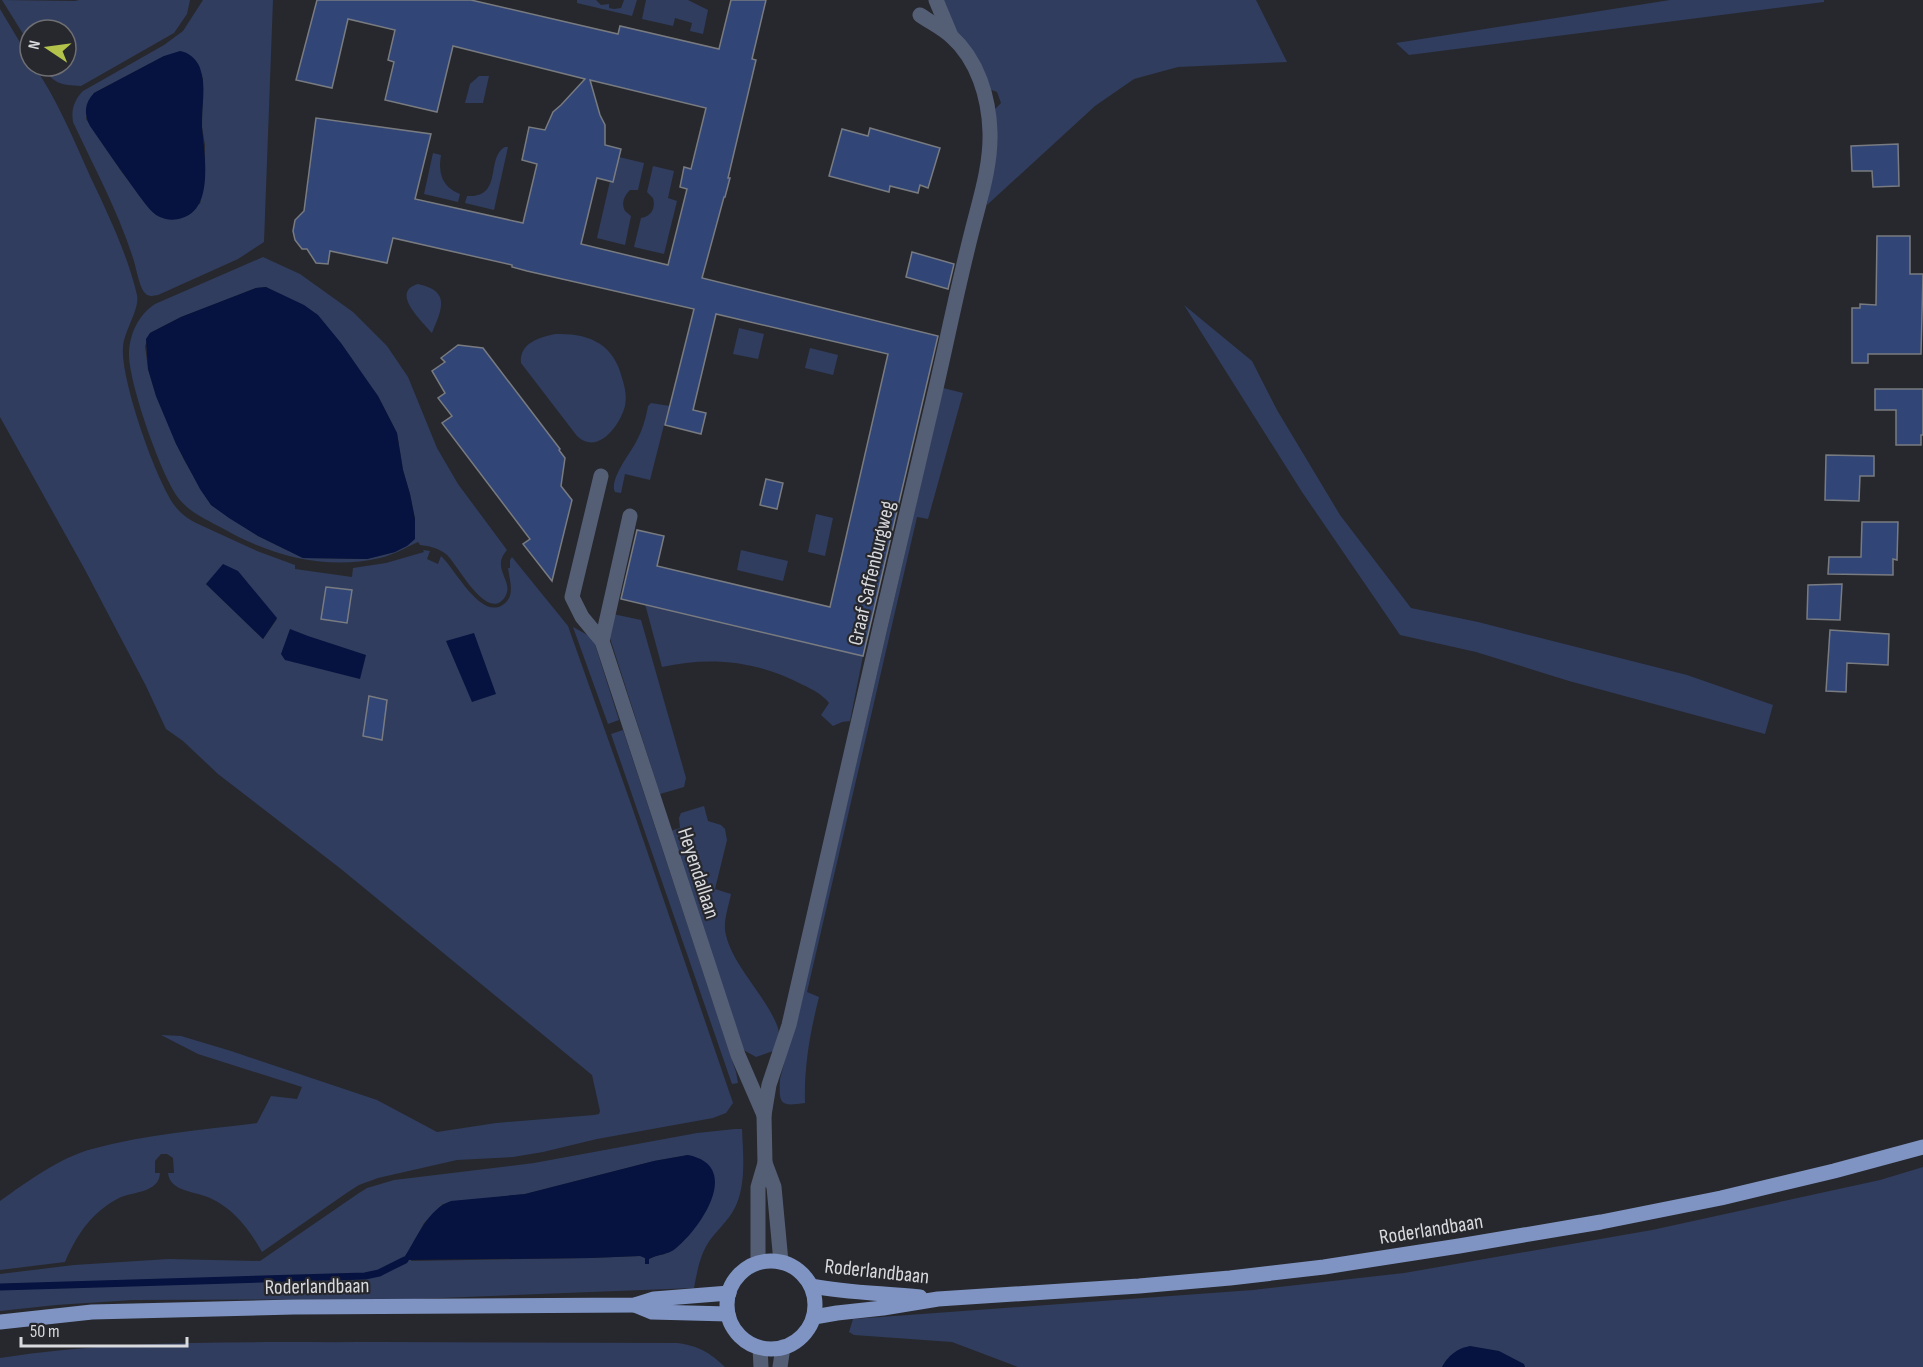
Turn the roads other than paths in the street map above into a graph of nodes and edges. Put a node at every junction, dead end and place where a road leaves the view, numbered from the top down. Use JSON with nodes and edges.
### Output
{"nodes":[{"id":1,"x":936,"y":0,"type":"edge"},
{"id":2,"x":920,"y":15,"type":"dead end"},
{"id":3,"x":951,"y":36,"type":"junction"},
{"id":4,"x":601,"y":476,"type":"dead end"},
{"id":5,"x":630,"y":516,"type":"dead end"},
{"id":6,"x":602,"y":641,"type":"junction"},
{"id":7,"x":764,"y":1116,"type":"junction"},
{"id":8,"x":1923,"y":1147,"type":"edge"},
{"id":9,"x":765,"y":1162,"type":"junction"},
{"id":10,"x":758,"y":1262,"type":"junction"},
{"id":11,"x":781,"y":1262,"type":"junction"},
{"id":12,"x":812,"y":1286,"type":"junction"},
{"id":13,"x":729,"y":1293,"type":"junction"},
{"id":14,"x":938,"y":1299,"type":"junction"},
{"id":15,"x":635,"y":1305,"type":"junction"},
{"id":16,"x":729,"y":1314,"type":"junction"},
{"id":17,"x":814,"y":1317,"type":"junction"},
{"id":18,"x":0,"y":1322,"type":"edge"},
{"id":19,"x":783,"y":1347,"type":"junction"},
{"id":20,"x":760,"y":1348,"type":"junction"},
{"id":21,"x":761,"y":1367,"type":"edge"},
{"id":22,"x":780,"y":1367,"type":"edge"}],
"edges":[{"from":1,"to":3,"type":"street"},
{"from":2,"to":3,"type":"street","name":"Graaf Saffenburgweg"},
{"from":3,"to":7,"type":"street","name":"Graaf Saffenburgweg"},
{"from":4,"to":6,"type":"street","name":"Heyendallaan"},
{"from":5,"to":6,"type":"street"},
{"from":6,"to":7,"type":"street","name":"Heyendallaan"},
{"from":7,"to":9,"type":"street","name":"Graaf Saffenburgweg"},
{"from":8,"to":14,"type":"main road","name":"Roderlandbaan"},
{"from":9,"to":10,"type":"street","name":"Graaf Saffenburgweg"},
{"from":9,"to":11,"type":"street","name":"Graaf Saffenburgweg"},
{"from":10,"to":11,"type":"main road"},
{"from":10,"to":13,"type":"main road"},
{"from":11,"to":12,"type":"main road"},
{"from":12,"to":14,"type":"main road","name":"Roderlandbaan"},
{"from":12,"to":17,"type":"main road"},
{"from":13,"to":15,"type":"main road","name":"Roderlandbaan"},
{"from":13,"to":16,"type":"main road"},
{"from":14,"to":17,"type":"main road","name":"Roderlandbaan"},
{"from":15,"to":16,"type":"main road","name":"Roderlandbaan"},
{"from":15,"to":18,"type":"main road","name":"Roderlandbaan"},
{"from":16,"to":20,"type":"main road"},
{"from":17,"to":19,"type":"main road"},
{"from":19,"to":20,"type":"main road"},
{"from":19,"to":22,"type":"street"},
{"from":20,"to":21,"type":"street"}]}
